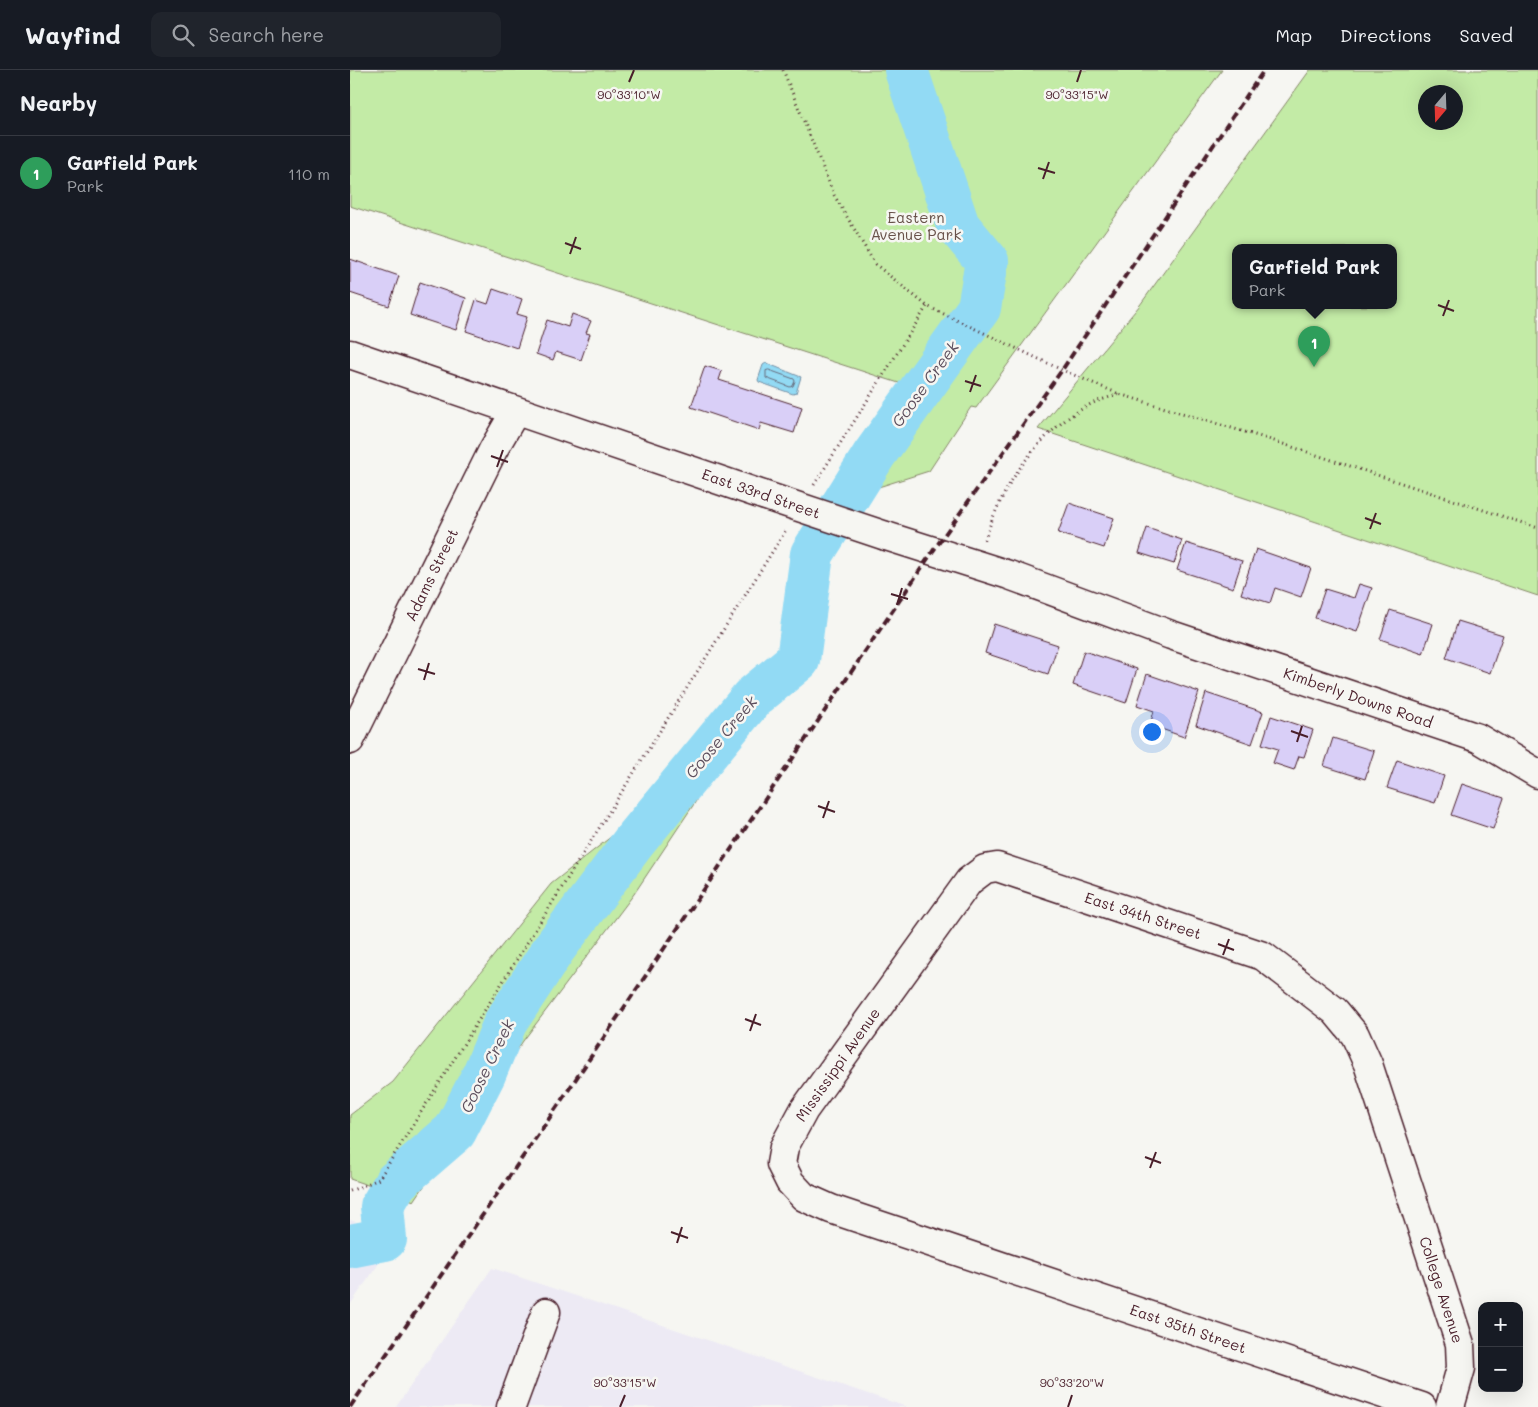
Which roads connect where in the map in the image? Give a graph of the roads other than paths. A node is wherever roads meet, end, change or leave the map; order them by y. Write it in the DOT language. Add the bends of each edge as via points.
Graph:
graph roads {
  1 [pos="350,354"];
  2 [pos="515,412"];
  3 [pos="1171,635"];
  4 [pos="350,740"];
  5 [pos="1538,774"];
  6 [pos="934,930"];
  7 [pos="1404,1174"];
  8 [pos="954,1250"];
  9 [pos="546,1312"];
  10 [pos="511,1407"];
  11 [pos="1422,1407"];
  12 [pos="1450,1407"];
  1 -- 2 [label="street, East 33rd Street"];
  2 -- 3 [label="street, East 33rd Street, bridge" via="1009,575"];
  2 -- 4 [label="street, Adams Street"];
  3 -- 5 [label="street, Kimberly Downs Road" via="1478,738"];
  6 -- 7 [label="street, East 34th Street" via="968,881 985,869 996,867 1264,956 1335,1011 1355,1035 1368,1064"];
  6 -- 8 [label="street, Mississippi Avenue" via="804,1110 784,1147 781,1164 790,1182 804,1197"];
  7 -- 12 [label="street, College Avenue" via="1460,1344 1461,1368"];
  8 -- 11 [label="street, East 35th Street"];
  9 -- 10 [label="street"];
}
